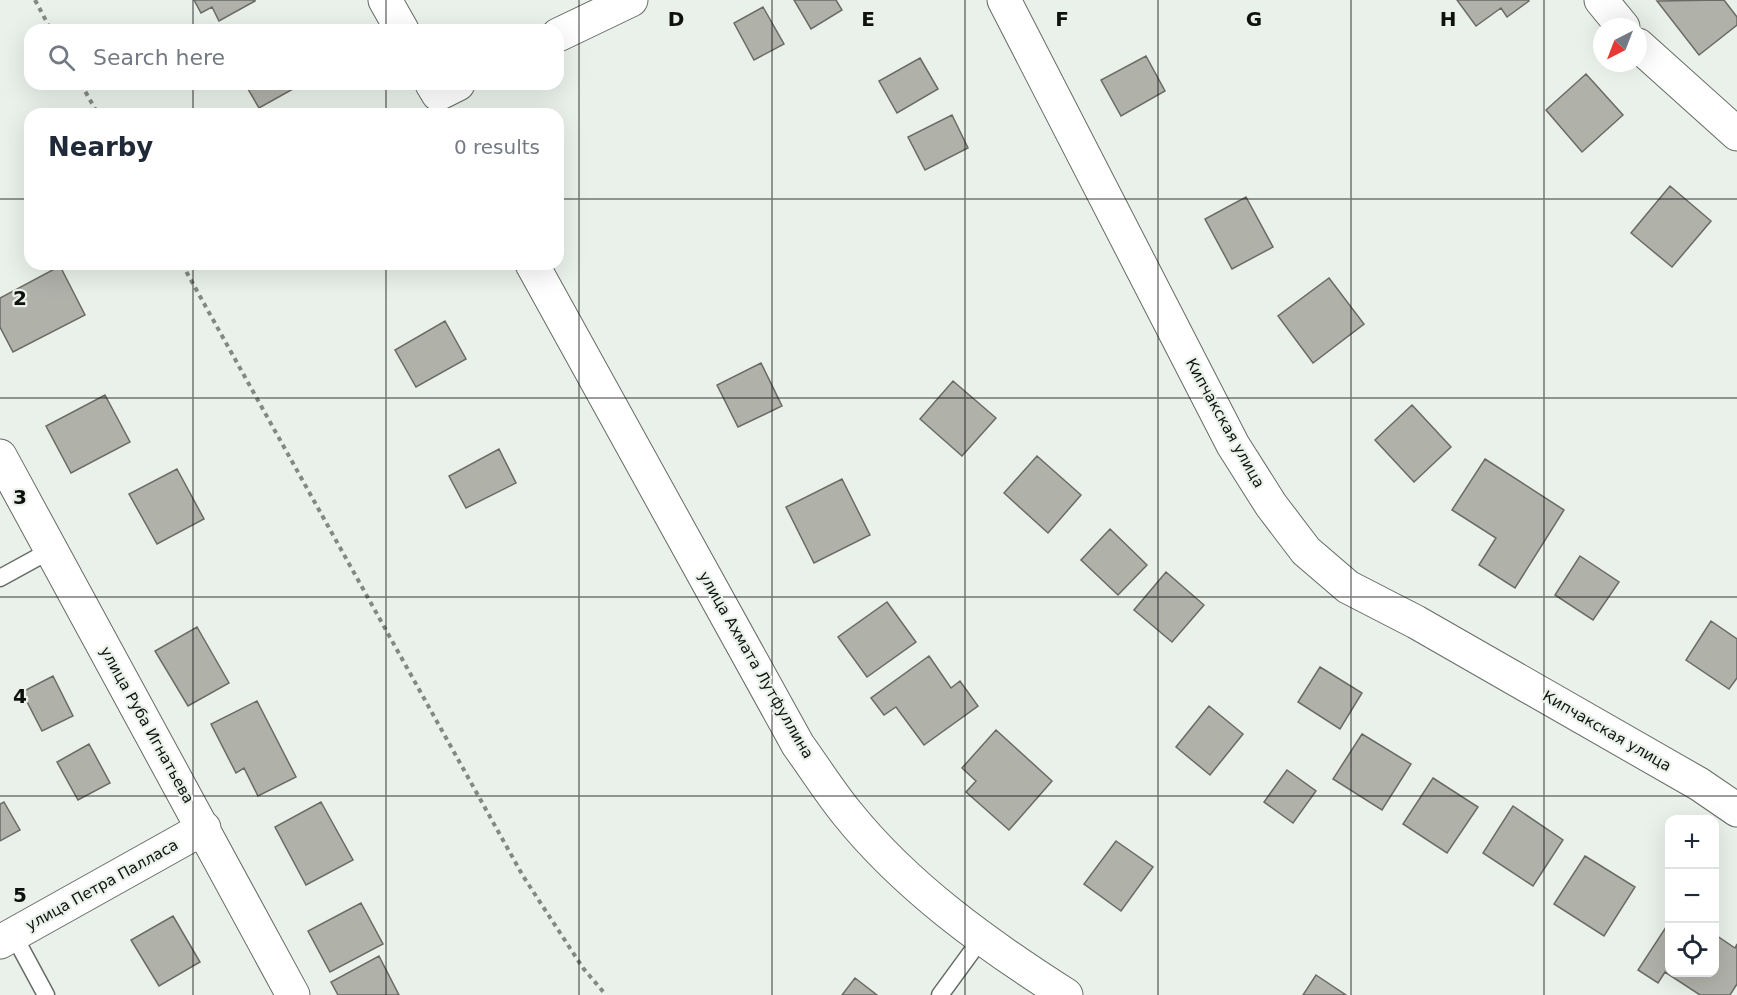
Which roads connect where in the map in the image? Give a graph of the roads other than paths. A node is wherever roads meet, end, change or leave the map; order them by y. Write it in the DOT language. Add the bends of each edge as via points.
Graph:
graph roads {
  1 [pos="385,0"];
  2 [pos="631,0"];
  3 [pos="1004,0"];
  4 [pos="1601,0"];
  5 [pos="1616,18"];
  6 [pos="399,24"];
  7 [pos="564,32"];
  8 [pos="1647,53"];
  9 [pos="1737,134"];
  10 [pos="535,270"];
  11 [pos="0,456"];
  12 [pos="51,550"];
  13 [pos="0,578"];
  14 [pos="1737,810"];
  15 [pos="204,828"];
  16 [pos="7,938"];
  17 [pos="981,939"];
  18 [pos="46,995"];
  19 [pos="292,995"];
  20 [pos="940,995"];
  21 [pos="1066,995"];
  1 -- 6 [label="street"];
  2 -- 7 [label="street"];
  3 -- 14 [label="street, Кипчакская улица" via="1233,445 1306,551 1348,587 1699,783"];
  4 -- 5 [label="street"];
  8 -- 9 [label="street"];
  10 -- 17 [label="street, улица Ахмата Лутфуллина" via="798,745 846,812 906,877"];
  11 -- 12 [label="street, улица Руба Игнатьева"];
  12 -- 13 [label="lane"];
  12 -- 15 [label="street, улица Руба Игнатьева"];
  15 -- 16 [label="street, улица Петра Палласа"];
  15 -- 19 [label="street, улица Руба Игнатьева"];
  16 -- 18 [label="lane"];
  17 -- 20 [label="lane"];
  17 -- 21 [label="street, улица Ахмата Лутфуллина"];
}
